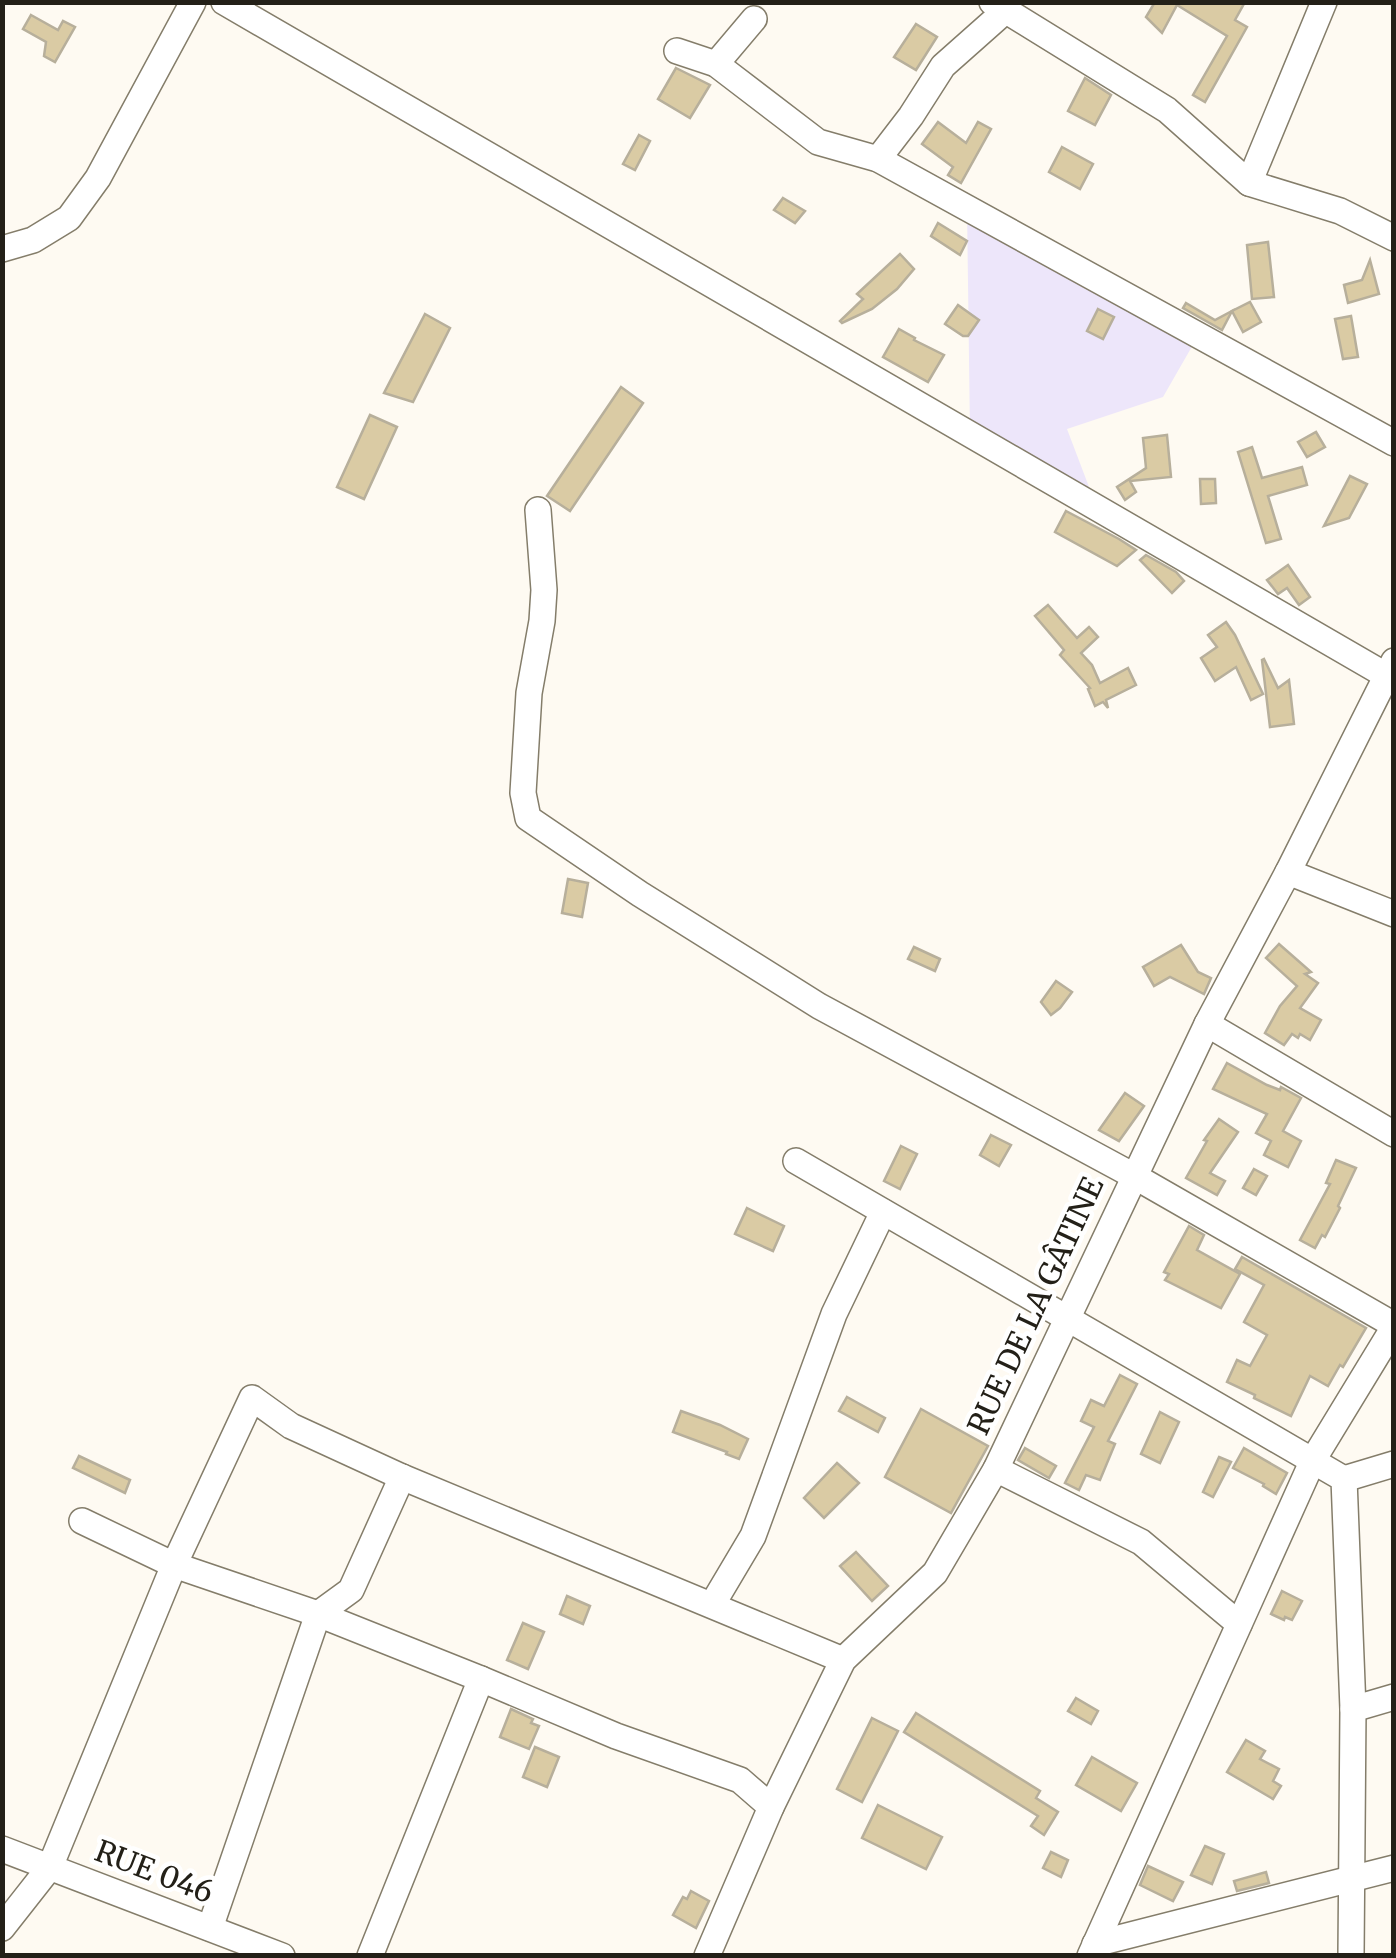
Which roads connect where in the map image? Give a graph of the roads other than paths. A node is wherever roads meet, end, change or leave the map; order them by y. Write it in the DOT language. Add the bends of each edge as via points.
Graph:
graph roads {
  1 [pos="193,2"];
  2 [pos="224,2"];
  3 [pos="1324,2"];
  4 [pos="998,7"];
  5 [pos="754,19"];
  6 [pos="677,51"];
  7 [pos="716,64"];
  8 [pos="878,159"];
  9 [pos="1249,183"];
  10 [pos="1394,238"];
  11 [pos="2,249"];
  12 [pos="1394,443"];
  13 [pos="538,510"];
  14 [pos="1391,672"];
  15 [pos="1288,872"];
  16 [pos="1394,914"];
  17 [pos="1207,1024"];
  18 [pos="1394,1134"];
  19 [pos="796,1161"];
  20 [pos="1134,1176"];
  21 [pos="883,1212"];
  22 [pos="1066,1318"];
  23 [pos="1394,1326"];
  24 [pos="1313,1460"];
  25 [pos="1394,1464"];
  26 [pos="996,1469"];
  27 [pos="402,1476"];
  28 [pos="1344,1479"];
  29 [pos="82,1520"];
  30 [pos="174,1565"];
  31 [pos="712,1606"];
  32 [pos="318,1614"];
  33 [pos="1239,1624"];
  34 [pos="844,1660"];
  35 [pos="482,1679"];
  36 [pos="1394,1697"];
  37 [pos="1353,1709"];
  38 [pos="771,1807"];
  39 [pos="2,1848"];
  40 [pos="50,1867"];
  41 [pos="1394,1868"];
  42 [pos="1350,1881"];
  43 [pos="2,1928"];
  44 [pos="210,1928"];
  45 [pos="1093,1950"];
  46 [pos="282,1956"];
  47 [pos="370,1956"];
  48 [pos="707,1956"];
  49 [pos="1351,1956"];
  1 -- 11 [label="street" via="70,218"];
  2 -- 14 [label="street"];
  3 -- 9 [label="street"];
  4 -- 8 [label="street" via="943,66"];
  4 -- 9 [label="street" via="1167,110"];
  5 -- 7 [label="street"];
  6 -- 7 [label="street"];
  7 -- 8 [label="street" via="818,142"];
  8 -- 12 [label="street"];
  9 -- 10 [label="street" via="1340,212"];
  13 -- 20 [label="street" via="544,590 529,693 528,818 819,1006"];
  14 -- 15 [label="street, RUE DE LA GÂTINE"];
  15 -- 16 [label="street"];
  15 -- 17 [label="street, RUE DE LA GÂTINE"];
  17 -- 18 [label="street"];
  17 -- 20 [label="street, RUE DE LA GÂTINE"];
  19 -- 21 [label="street"];
  20 -- 22 [label="street, RUE DE LA GÂTINE"];
  20 -- 23 [label="street"];
  21 -- 22 [label="street"];
  21 -- 31 [label="street" via="834,1314 752,1536"];
  22 -- 24 [label="street"];
  22 -- 26 [label="street, RUE DE LA GÂTINE"];
  23 -- 24 [label="street"];
  24 -- 28 [label="street"];
  24 -- 33 [label="street"];
  25 -- 28 [label="street"];
  26 -- 33 [label="street" via="1141,1542"];
  26 -- 34 [label="street, RUE DE LA GÂTINE" via="935,1573"];
  27 -- 30 [label="street" via="291,1426 252,1398"];
  27 -- 31 [label="street"];
  27 -- 32 [label="street" via="351,1590"];
  28 -- 37 [label="street"];
  29 -- 30 [label="street"];
  30 -- 32 [label="street"];
  30 -- 40 [label="street"];
  31 -- 34 [label="street"];
  32 -- 35 [label="street"];
  32 -- 44 [label="street"];
  33 -- 45 [label="street"];
  34 -- 38 [label="street, RUE DE LA GÂTINE"];
  35 -- 38 [label="street" via="740,1780"];
  35 -- 47 [label="street"];
  36 -- 37 [label="street"];
  37 -- 42 [label="street"];
  38 -- 48 [label="street, RUE DE LA GÂTINE"];
  39 -- 40 [label="street, RUE 046"];
  40 -- 43 [label="street"];
  40 -- 44 [label="street, RUE 046"];
  41 -- 42 [label="street"];
  42 -- 45 [label="street"];
  42 -- 49 [label="street"];
  44 -- 46 [label="street, RUE 046"];
}
